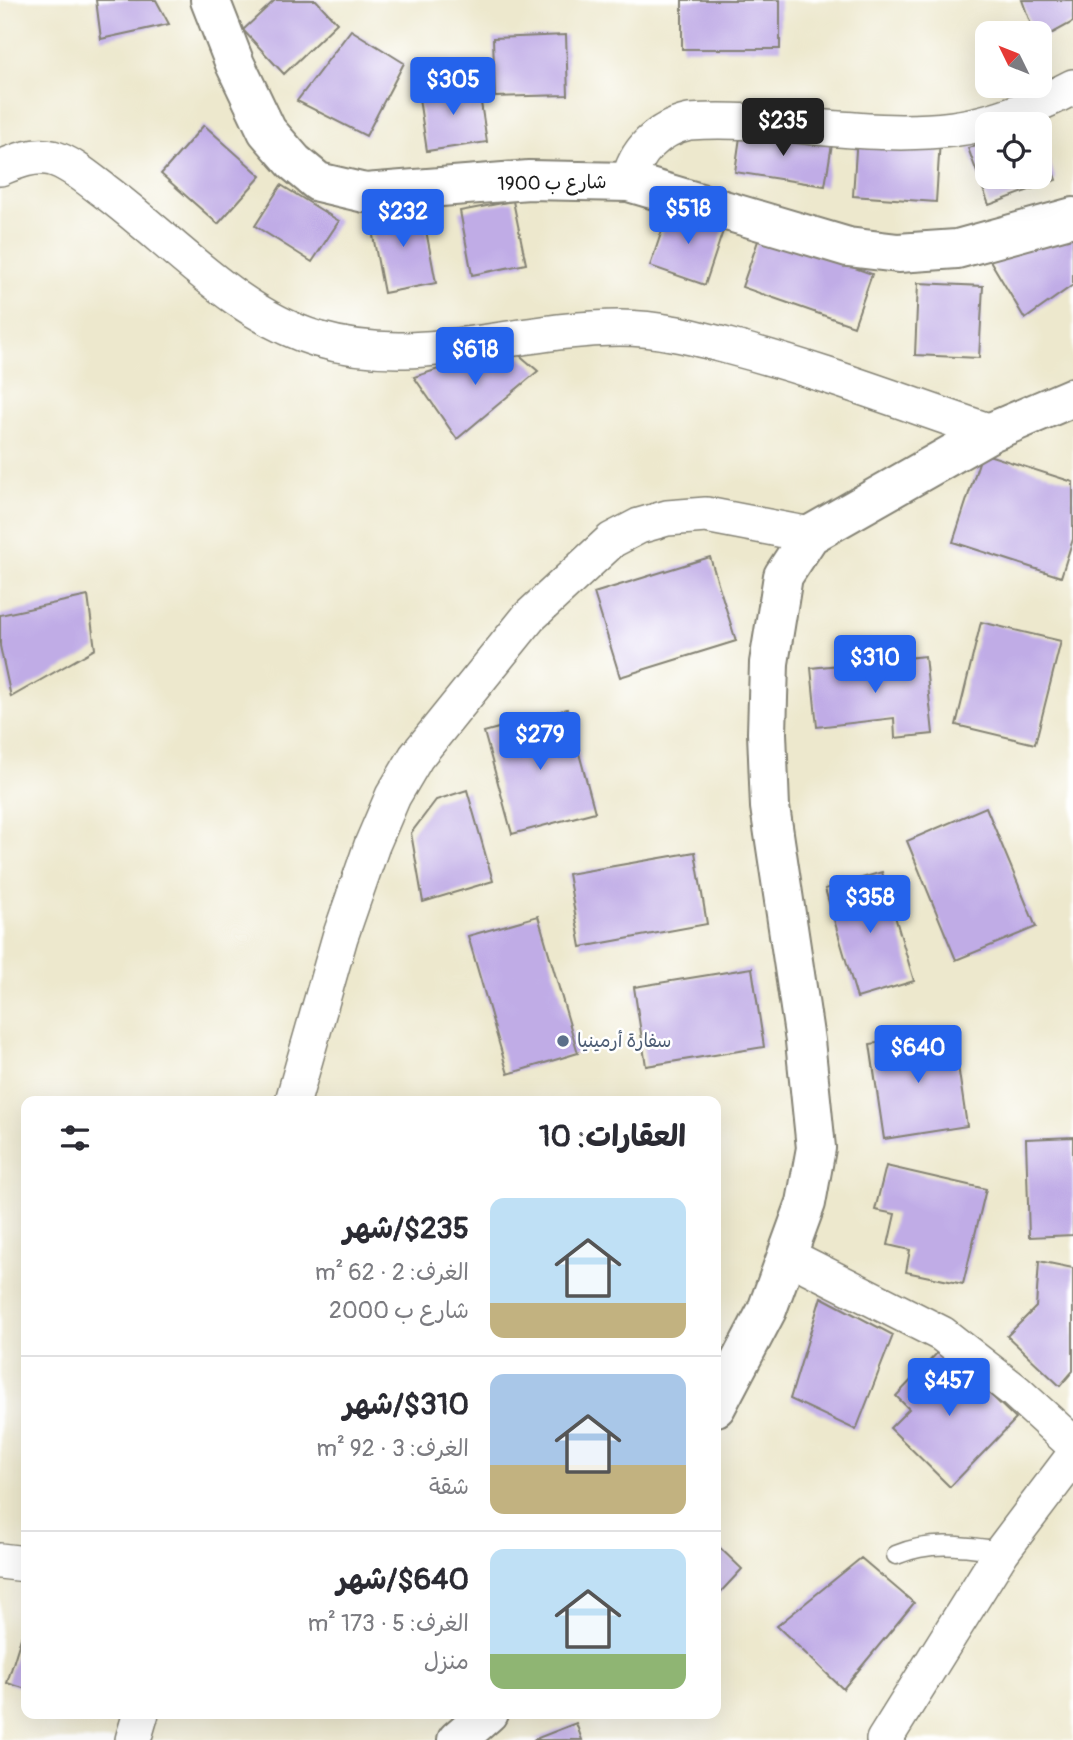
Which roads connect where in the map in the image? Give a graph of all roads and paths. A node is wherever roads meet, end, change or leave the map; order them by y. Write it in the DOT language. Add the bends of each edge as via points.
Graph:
graph roads {
  1 [pos="210,0"];
  2 [pos="1073,87"];
  3 [pos="0,168"];
  4 [pos="629,182"];
  5 [pos="1073,217"];
  6 [pos="1073,397"];
  7 [pos="991,432"];
  8 [pos="810,535"];
  9 [pos="294,1096"];
  10 [pos="786,1255"];
  11 [pos="721,1398"];
  12 [pos="1073,1444"];
  13 [pos="1073,1457"];
  14 [pos="1002,1551"];
  15 [pos="896,1555"];
  16 [pos="0,1561"];
  17 [pos="21,1563"];
  18 [pos="139,1719"];
  19 [pos="481,1719"];
  20 [pos="133,1740"];
  21 [pos="457,1740"];
  22 [pos="884,1740"];
  1 -- 4 [label="street, شارع ب 1900" via="267,131 318,182 365,193 529,180"];
  2 -- 4 [label="street" via="1008,114 951,129 689,122 666,129 650,143 637,157"];
  3 -- 7 [label="street" via="35,157 69,167 122,204 212,279 286,329 318,339 415,351 561,332 661,330 774,358"];
  4 -- 5 [label="street, شارع ب 1900" via="848,247 898,254 957,249"];
  6 -- 7 [label="street"];
  7 -- 8 [label="street"];
  8 -- 9 [label="street" via="706,515 639,526 612,540 529,617 416,757 393,796 340,937"];
  8 -- 10 [label="street" via="783,576 769,663 770,807 816,1148 806,1203"];
  10 -- 11 [label="street" via="767,1310"];
  10 -- 12 [label="street" via="942,1334"];
  13 -- 14 [label="street"];
  14 -- 15 [label="lane" via="946,1544 918,1546"];
  14 -- 22 [label="street"];
  16 -- 17 [label="street"];
  18 -- 20 [label="street"];
  19 -- 21 [label="street"];
}
